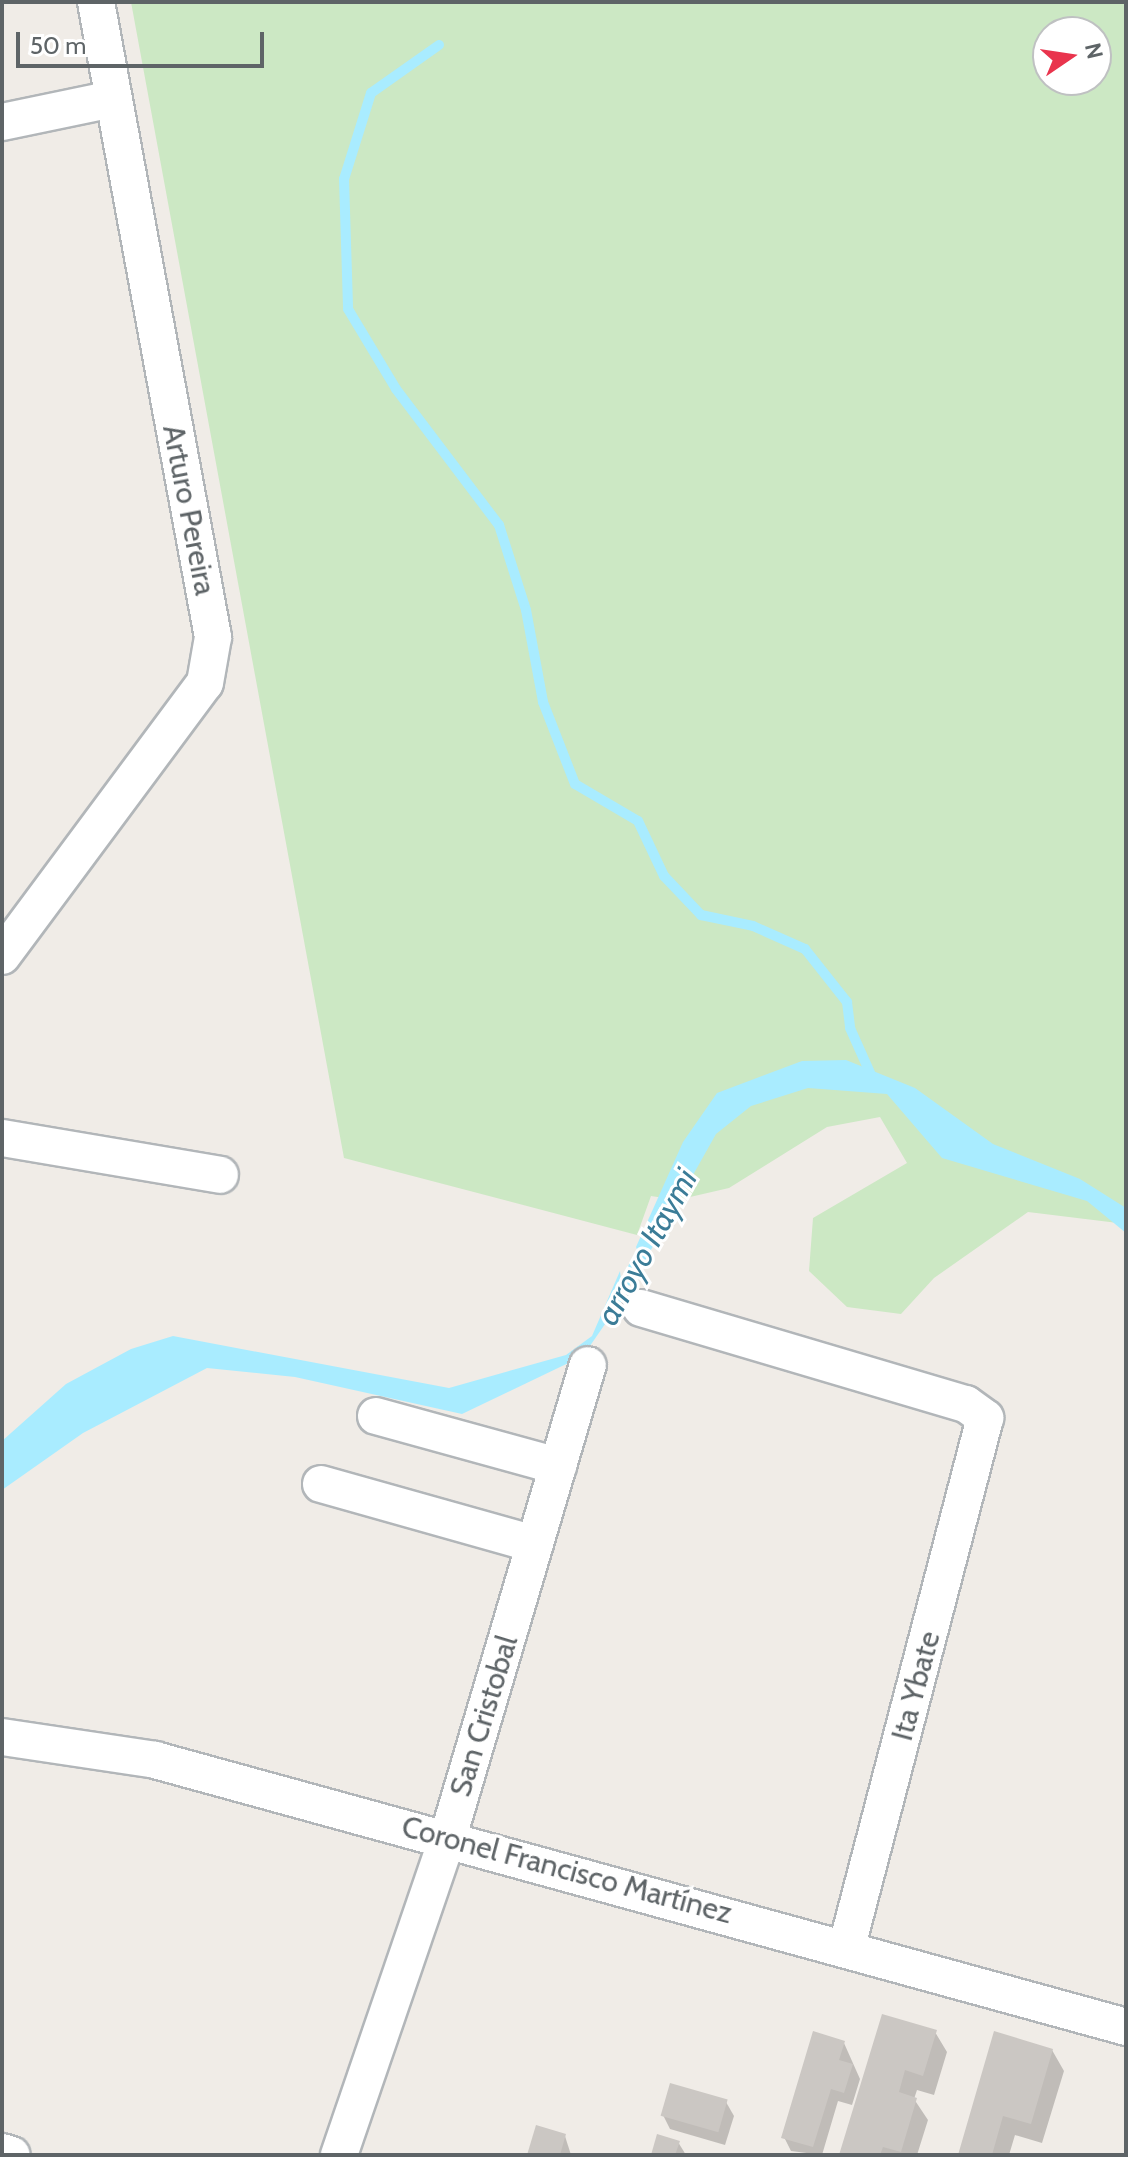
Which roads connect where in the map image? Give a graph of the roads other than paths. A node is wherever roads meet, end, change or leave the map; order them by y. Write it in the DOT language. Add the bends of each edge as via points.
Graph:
graph roads {
  1 [pos="96,2"];
  2 [pos="113,99"];
  3 [pos="2,122"];
  4 [pos="2,956"];
  5 [pos="2,1138"];
  6 [pos="220,1175"];
  7 [pos="641,1308"];
  8 [pos="588,1365"];
  9 [pos="376,1416"];
  10 [pos="558,1466"];
  11 [pos="321,1484"];
  12 [pos="535,1544"];
  13 [pos="2,1737"];
  14 [pos="448,1837"];
  15 [pos="847,1946"];
  16 [pos="1126,2027"];
  17 [pos="2,2152"];
  18 [pos="12,2155"];
  19 [pos="339,2155"];
  1 -- 2 [label="street, Arturo Pereira"];
  2 -- 3 [label="street"];
  2 -- 4 [label="street, Arturo Pereira" via="213,637 205,683"];
  5 -- 6 [label="street"];
  7 -- 15 [label="street, Ita Ybate" via="966,1404 979,1410 985,1425"];
  8 -- 10 [label="street, San Cristobal"];
  9 -- 10 [label="street"];
  10 -- 12 [label="street, San Cristobal"];
  11 -- 12 [label="street"];
  12 -- 14 [label="street, San Cristobal"];
  13 -- 14 [label="street, Coronel Francisco Martínez" via="155,1760"];
  14 -- 15 [label="street, Coronel Francisco Martínez"];
  14 -- 19 [label="street, San Cristobal"];
  15 -- 16 [label="street, Coronel Francisco Martínez"];
  17 -- 18 [label="street"];
}
